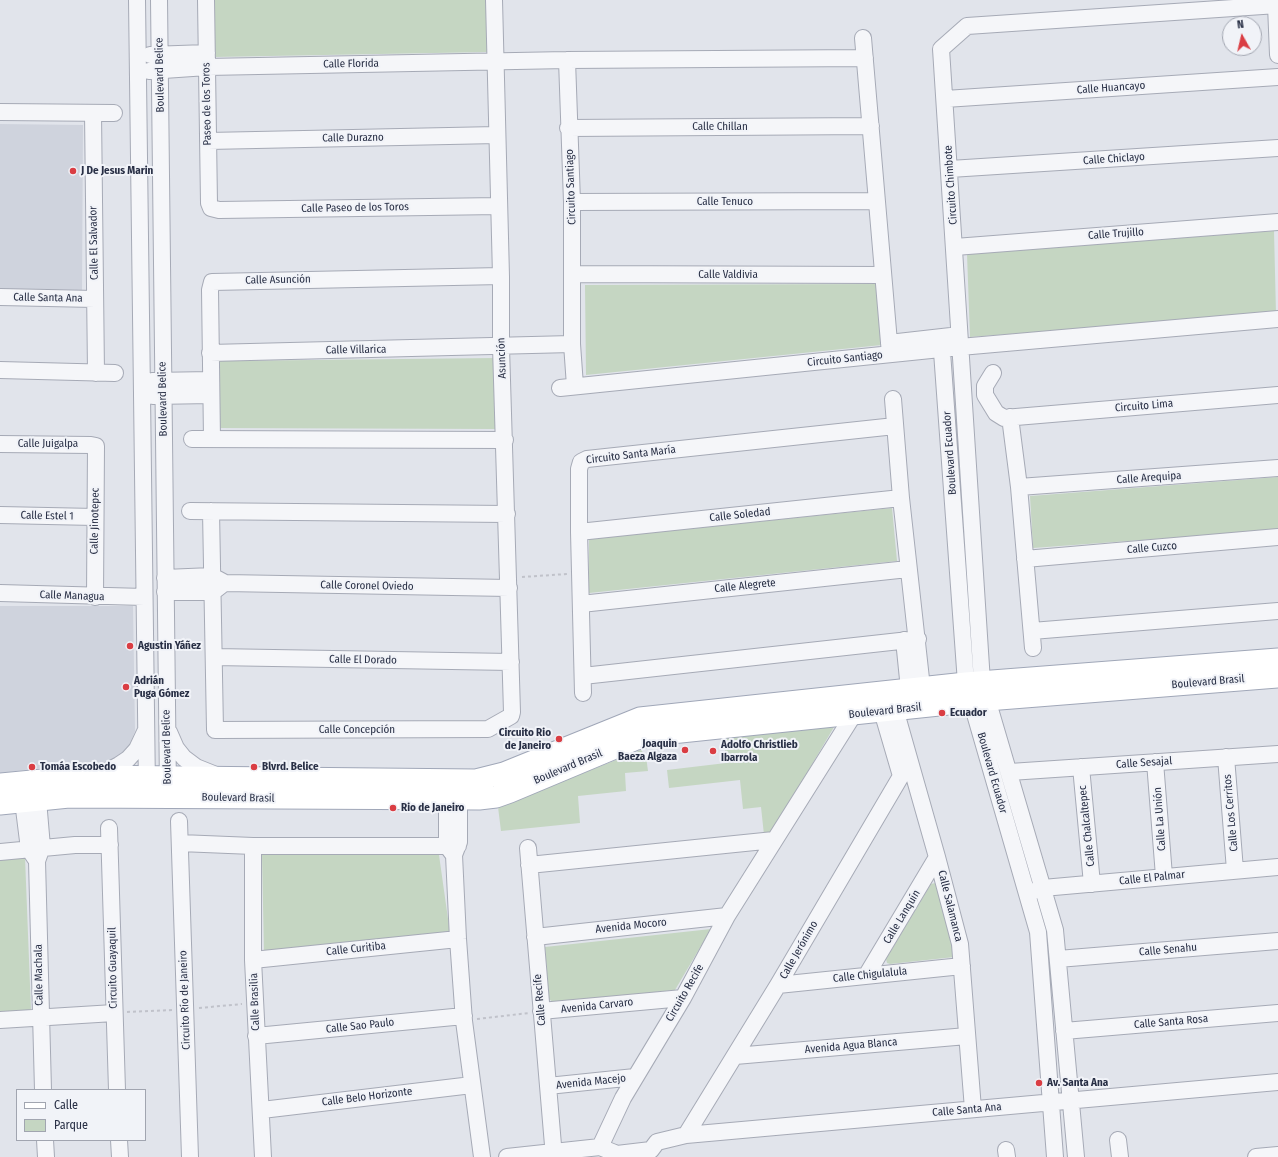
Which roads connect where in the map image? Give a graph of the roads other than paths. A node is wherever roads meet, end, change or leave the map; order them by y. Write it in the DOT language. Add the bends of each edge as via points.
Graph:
graph roads {
  1 [pos="137,0"];
  2 [pos="159,0"];
  3 [pos="206,0"];
  4 [pos="494,0"];
  5 [pos="1277,5"];
  6 [pos="863,38"];
  7 [pos="1278,55"];
  8 [pos="138,56"];
  9 [pos="865,58"];
  10 [pos="207,60"];
  11 [pos="567,60"];
  12 [pos="495,62"];
  13 [pos="160,63"];
  14 [pos="139,72"];
  15 [pos="1278,77"];
  16 [pos="945,98"];
  17 [pos="0,112"];
  18 [pos="93,113"];
  19 [pos="114,113"];
  20 [pos="871,126"];
  21 [pos="568,128"];
  22 [pos="497,135"];
  23 [pos="208,141"];
  24 [pos="1278,148"];
  25 [pos="950,169"];
  26 [pos="878,201"];
  27 [pos="572,202"];
  28 [pos="499,206"];
  29 [pos="211,208"];
  30 [pos="1278,222"];
  31 [pos="955,247"];
  32 [pos="573,274"];
  33 [pos="883,275"];
  34 [pos="501,276"];
  35 [pos="0,297"];
  36 [pos="95,299"];
  37 [pos="1278,319"];
  38 [pos="960,341"];
  39 [pos="942,343"];
  40 [pos="572,344"];
  41 [pos="501,347"];
  42 [pos="890,349"];
  43 [pos="210,353"];
  44 [pos="0,370"];
  45 [pos="96,373"];
  46 [pos="115,373"];
  47 [pos="993,373"];
  48 [pos="142,381"];
  49 [pos="211,387"];
  50 [pos="163,388"];
  51 [pos="1278,395"];
  52 [pos="142,397"];
  53 [pos="893,399"];
  54 [pos="1010,417"];
  55 [pos="895,426"];
  56 [pos="192,439"];
  57 [pos="212,439"];
  58 [pos="505,440"];
  59 [pos="0,444"];
  60 [pos="96,446"];
  61 [pos="1278,468"];
  62 [pos="1019,487"];
  63 [pos="901,498"];
  64 [pos="190,511"];
  65 [pos="211,511"];
  66 [pos="507,514"];
  67 [pos="0,515"];
  68 [pos="95,517"];
  69 [pos="579,532"];
  70 [pos="1278,537"];
  71 [pos="1026,560"];
  72 [pos="908,569"];
  73 [pos="217,583"];
  74 [pos="509,583"];
  75 [pos="165,585"];
  76 [pos="0,593"];
  77 [pos="95,597"];
  78 [pos="144,597"];
  79 [pos="581,604"];
  80 [pos="1278,611"];
  81 [pos="1032,631"];
  82 [pos="911,639"];
  83 [pos="1033,648"];
  84 [pos="214,658"];
  85 [pos="1278,659"];
  86 [pos="511,662"];
  87 [pos="582,676"];
  88 [pos="1278,677"];
  89 [pos="916,688"];
  90 [pos="977,691"];
  91 [pos="583,693"];
  92 [pos="889,710"];
  93 [pos="854,714"];
  94 [pos="167,722"];
  95 [pos="147,725"];
  96 [pos="1278,754"];
  97 [pos="1226,757"];
  98 [pos="1156,762"];
  99 [pos="1081,767"];
  100 [pos="906,770"];
  101 [pos="1010,772"];
  102 [pos="96,776"];
  103 [pos="227,778"];
  104 [pos="0,784"];
  105 [pos="157,787"];
  106 [pos="453,800"];
  107 [pos="31,801"];
  108 [pos="0,804"];
  109 [pos="179,821"];
  110 [pos="109,828"];
  111 [pos="774,840"];
  112 [pos="180,843"];
  113 [pos="110,845"];
  114 [pos="253,846"];
  115 [pos="528,848"];
  116 [pos="453,849"];
  117 [pos="0,852"];
  118 [pos="36,852"];
  119 [pos="937,857"];
  120 [pos="529,865"];
  121 [pos="1278,867"];
  122 [pos="1235,870"];
  123 [pos="1164,876"];
  124 [pos="1092,884"];
  125 [pos="1043,888"];
  126 [pos="1026,894"];
  127 [pos="727,916"];
  128 [pos="535,937"];
  129 [pos="458,938"];
  130 [pos="1278,941"];
  131 [pos="1058,959"];
  132 [pos="253,960"];
  133 [pos="962,966"];
  134 [pos="866,976"];
  135 [pos="778,985"];
  136 [pos="683,998"];
  137 [pos="541,1011"];
  138 [pos="114,1013"];
  139 [pos="1278,1013"];
  140 [pos="40,1018"];
  141 [pos="464,1018"];
  142 [pos="0,1020"];
  143 [pos="1064,1031"];
  144 [pos="256,1036"];
  145 [pos="967,1036"];
  146 [pos="735,1056"];
  147 [pos="635,1078"];
  148 [pos="1278,1082"];
  149 [pos="472,1085"];
  150 [pos="548,1086"];
  151 [pos="43,1089"];
  152 [pos="117,1089"];
  153 [pos="1071,1101"];
  154 [pos="1050,1103"];
  155 [pos="973,1109"];
  156 [pos="262,1110"];
  157 [pos="686,1135"];
  158 [pos="1118,1140"];
  159 [pos="45,1141"];
  160 [pos="119,1141"];
  161 [pos="600,1147"];
  162 [pos="554,1154"];
  163 [pos="1278,1155"];
  164 [pos="46,1157"];
  165 [pos="120,1157"];
  166 [pos="190,1157"];
  167 [pos="263,1157"];
  168 [pos="482,1157"];
  169 [pos="507,1157"];
  170 [pos="1055,1157"];
  171 [pos="1076,1157"];
  172 [pos="1120,1157"];
  173 [pos="1256,1157"];
  1 -- 8 [label="street, Boulevard Belice"];
  2 -- 13 [label="street, Boulevard Belice"];
  3 -- 10 [label="street, Paseo de los Toros"];
  4 -- 12 [label="street"];
  5 -- 7 [label="street, Circuito Chimbote"];
  5 -- 16 [label="street, Circuito Chimbote" via="967,26 941,49"];
  6 -- 9 [label="street, Circuito Santiago"];
  8 -- 13 [label="street"];
  8 -- 14 [label="street, Boulevard Belice"];
  9 -- 11 [label="street"];
  9 -- 20 [label="street, Circuito Santiago"];
  10 -- 12 [label="street, Calle Florida"];
  10 -- 13 [label="street, Calle Florida"];
  10 -- 23 [label="street, Paseo de los Toros"];
  11 -- 12 [label="street"];
  11 -- 21 [label="street, Circuito Santiago"];
  12 -- 22 [label="street"];
  13 -- 14 [label="street"];
  13 -- 50 [label="street, Boulevard Belice"];
  14 -- 48 [label="street, Boulevard Belice"];
  15 -- 16 [label="street, Calle Huancayo"];
  16 -- 25 [label="street, Circuito Chimbote"];
  17 -- 18 [label="street"];
  18 -- 19 [label="street"];
  18 -- 36 [label="street, Calle El Salvador"];
  20 -- 21 [label="street, Calle Chillan"];
  20 -- 26 [label="street, Circuito Santiago"];
  21 -- 27 [label="street, Circuito Santiago"];
  22 -- 23 [label="street, Calle Durazno"];
  22 -- 28 [label="street"];
  23 -- 29 [label="street, Paseo de los Toros"];
  24 -- 25 [label="street, Calle Chiclayo"];
  25 -- 31 [label="street, Circuito Chimbote"];
  26 -- 27 [label="street, Calle Tenuco"];
  26 -- 33 [label="street, Circuito Santiago"];
  27 -- 32 [label="street, Circuito Santiago"];
  28 -- 29 [label="street, Calle Paseo de los Toros" via="226,210"];
  28 -- 34 [label="street"];
  30 -- 31 [label="street, Calle Trujillo"];
  31 -- 38 [label="street, Circuito Chimbote"];
  32 -- 33 [label="street, Calle Valdivia"];
  32 -- 40 [label="street, Circuito Santiago"];
  33 -- 42 [label="street, Circuito Santiago"];
  34 -- 41 [label="street, Asunción"];
  34 -- 43 [label="street, Calle Asunción" via="212,282"];
  35 -- 36 [label="street, Calle Santa Ana"];
  36 -- 45 [label="street, Calle El Salvador"];
  37 -- 38 [label="street"];
  38 -- 39 [label="street"];
  38 -- 90 [label="street, Boulevard Ecuador"];
  39 -- 42 [label="street"];
  39 -- 90 [label="street, Boulevard Ecuador"];
  40 -- 41 [label="street, Calle Villarica"];
  40 -- 42 [label="street, Circuito Santiago" via="568,387"];
  41 -- 43 [label="street, Calle Villarica"];
  41 -- 58 [label="street, Asunción"];
  43 -- 49 [label="street, Calle Asunción"];
  44 -- 45 [label="street"];
  45 -- 46 [label="street"];
  47 -- 54 [label="street" via="985,386 985,395 996,413 1004,418"];
  48 -- 50 [label="street"];
  48 -- 52 [label="street, Boulevard Belice"];
  49 -- 50 [label="street"];
  49 -- 57 [label="street, Calle Asunción"];
  50 -- 52 [label="street"];
  50 -- 75 [label="street, Boulevard Belice"];
  51 -- 54 [label="street, Circuito Lima"];
  52 -- 78 [label="street, Boulevard Belice"];
  53 -- 55 [label="street"];
  54 -- 62 [label="street"];
  55 -- 63 [label="street"];
  55 -- 69 [label="street, Circuito Santa María" via="587,459 581,462 579,469"];
  56 -- 57 [label="street"];
  57 -- 58 [label="street"];
  58 -- 66 [label="street, Calle Concepción"];
  59 -- 60 [label="street, Calle Juigalpa"];
  60 -- 68 [label="street, Calle Jinotepec"];
  61 -- 62 [label="street, Calle Arequipa"];
  62 -- 71 [label="street"];
  63 -- 69 [label="street, Calle Soledad"];
  63 -- 72 [label="street"];
  64 -- 65 [label="street"];
  65 -- 66 [label="street"];
  65 -- 73 [label="street, Calle Concepción"];
  66 -- 74 [label="street, Calle Concepción"];
  67 -- 68 [label="street, Calle Estel 1"];
  68 -- 77 [label="street, Calle Jinotepec"];
  69 -- 79 [label="street, Circuito Santa María"];
  70 -- 71 [label="street, Calle Cuzco"];
  71 -- 81 [label="street"];
  72 -- 79 [label="street, Calle Alegrete"];
  72 -- 82 [label="street"];
  73 -- 74 [label="street, Calle Coronel Oviedo"];
  73 -- 75 [label="street, Calle Coronel Oviedo"];
  73 -- 84 [label="street, Calle Concepción"];
  74 -- 86 [label="street, Calle Concepción"];
  75 -- 94 [label="street, Boulevard Belice"];
  76 -- 77 [label="street, Calle Managua"];
  77 -- 78 [label="street, Calle Managua"];
  78 -- 95 [label="street, Boulevard Belice"];
  79 -- 87 [label="street, Circuito Santa María"];
  80 -- 81 [label="street"];
  81 -- 83 [label="street"];
  82 -- 87 [label="street"];
  82 -- 89 [label="street"];
  84 -- 86 [label="street, Calle El Dorado"];
  84 -- 86 [label="street, Calle Concepción" via="215,730 488,729 511,716"];
  85 -- 90 [label="main road, Boulevard Brasil"];
  87 -- 91 [label="street, Circuito Santa María"];
  88 -- 90 [label="main road, Boulevard Brasil"];
  89 -- 90 [label="main road, Boulevard Brasil"];
  89 -- 103 [label="main road, Boulevard Brasil" via="640,718 504,773 476,780"];
  90 -- 92 [label="main road, Boulevard Brasil"];
  90 -- 101 [label="street, Boulevard Ecuador"];
  90 -- 126 [label="street, Boulevard Ecuador"];
  92 -- 93 [label="main road, Boulevard Brasil"];
  92 -- 100 [label="street, Calle Salamanca"];
  93 -- 106 [label="main road, Boulevard Brasil" via="642,737 496,797"];
  93 -- 111 [label="street, Circuito Recife"];
  94 -- 103 [label="street" via="176,748 184,758 203,770"];
  94 -- 105 [label="street, Boulevard Belice"];
  95 -- 102 [label="street" via="137,749 128,759"];
  95 -- 105 [label="street, Boulevard Belice"];
  96 -- 97 [label="street, Calle Sesajal"];
  97 -- 98 [label="street, Calle Sesajal"];
  97 -- 122 [label="street, Calle Los Cerritos"];
  98 -- 99 [label="street, Calle Sesajal"];
  98 -- 123 [label="street, Calle La Unión"];
  99 -- 101 [label="street, Calle Sesajal"];
  99 -- 124 [label="street, Calle Chalcaltepec"];
  100 -- 119 [label="street, Calle Salamanca"];
  100 -- 135 [label="street, Calle Jerónimo"];
  101 -- 125 [label="street, Boulevard Ecuador"];
  102 -- 104 [label="main road, Boulevard Brasil"];
  102 -- 105 [label="main road, Boulevard Brasil"];
  103 -- 105 [label="main road, Boulevard Brasil"];
  105 -- 106 [label="main road, Boulevard Brasil"];
  105 -- 107 [label="main road, Boulevard Brasil"];
  106 -- 116 [label="street"];
  107 -- 108 [label="main road, Boulevard Brasil"];
  107 -- 118 [label="street, Calle Machala"];
  109 -- 112 [label="street, Circuito Río de Janeiro"];
  110 -- 113 [label="street, Circuito Guayaquil"];
  111 -- 120 [label="street"];
  111 -- 127 [label="street, Circuito Recife"];
  112 -- 114 [label="street"];
  112 -- 166 [label="street, Circuito Río de Janeiro"];
  113 -- 118 [label="street"];
  113 -- 138 [label="street, Circuito Guayaquil"];
  114 -- 116 [label="street"];
  114 -- 132 [label="street, Calle Brasilia"];
  115 -- 120 [label="street, Calle Recife"];
  116 -- 129 [label="street"];
  117 -- 118 [label="street"];
  118 -- 140 [label="street, Calle Machala"];
  119 -- 133 [label="street, Calle Salamanca" via="960,944"];
  119 -- 134 [label="street, Calle Lanquín"];
  120 -- 128 [label="street, Calle Recife"];
  121 -- 122 [label="street, Calle El Palmar"];
  122 -- 123 [label="street, Calle El Palmar"];
  123 -- 124 [label="street, Calle El Palmar"];
  124 -- 125 [label="street, Calle El Palmar"];
  125 -- 126 [label="street, Calle El Palmar"];
  125 -- 131 [label="street, Boulevard Ecuador" via="1055,930"];
  126 -- 154 [label="street, Boulevard Ecuador" via="1038,932"];
  127 -- 128 [label="street, Avenida Mocoro"];
  127 -- 136 [label="street, Circuito Recife"];
  128 -- 137 [label="street, Calle Recife"];
  129 -- 132 [label="street, Calle Curitiba"];
  129 -- 141 [label="street"];
  130 -- 131 [label="street, Calle Senahu"];
  131 -- 143 [label="street, Boulevard Ecuador"];
  132 -- 144 [label="street, Calle Brasilia"];
  133 -- 134 [label="street, Calle Chigulalula"];
  133 -- 145 [label="street, Calle Salamanca"];
  134 -- 135 [label="street, Calle Chigulalula"];
  135 -- 146 [label="street, Calle Jerónimo"];
  136 -- 137 [label="street, Avenida Carvaro"];
  136 -- 147 [label="street, Circuito Recife"];
  137 -- 150 [label="street, Calle Recife"];
  138 -- 140 [label="street"];
  138 -- 152 [label="street, Circuito Guayaquil"];
  139 -- 143 [label="street, Calle Santa Rosa"];
  140 -- 142 [label="street"];
  140 -- 151 [label="street, Calle Machala"];
  141 -- 144 [label="street, Calle Sao Paulo"];
  141 -- 149 [label="street"];
  143 -- 153 [label="street, Boulevard Ecuador"];
  144 -- 156 [label="street, Calle Brasilia"];
  145 -- 146 [label="street, Avenida Agua Blanca"];
  145 -- 155 [label="street, Calle Salamanca"];
  146 -- 157 [label="street, Calle Jerónimo"];
  147 -- 150 [label="street, Avenida Macejo"];
  147 -- 161 [label="street, Circuito Recife"];
  148 -- 153 [label="street, Calle Santa Ana"];
  149 -- 156 [label="street, Calle Belo Horizonte"];
  149 -- 168 [label="street"];
  150 -- 162 [label="street, Calle Recife"];
  153 -- 154 [label="street, Calle Santa Ana"];
  153 -- 171 [label="street, Boulevard Ecuador"];
  154 -- 155 [label="street, Calle Santa Ana"];
  154 -- 170 [label="street, Boulevard Ecuador"];
  155 -- 157 [label="street, Calle Santa Ana"];
  156 -- 167 [label="street, Calle Brasilia"];
  157 -- 161 [label="street, Calle Santa Ana" via="657,1142 651,1150 617,1154"];
  158 -- 172 [label="street"];
  159 -- 164 [label="street"];
  160 -- 165 [label="street"];
  161 -- 162 [label="street"];
  162 -- 169 [label="street"];
  163 -- 173 [label="street"];
}
